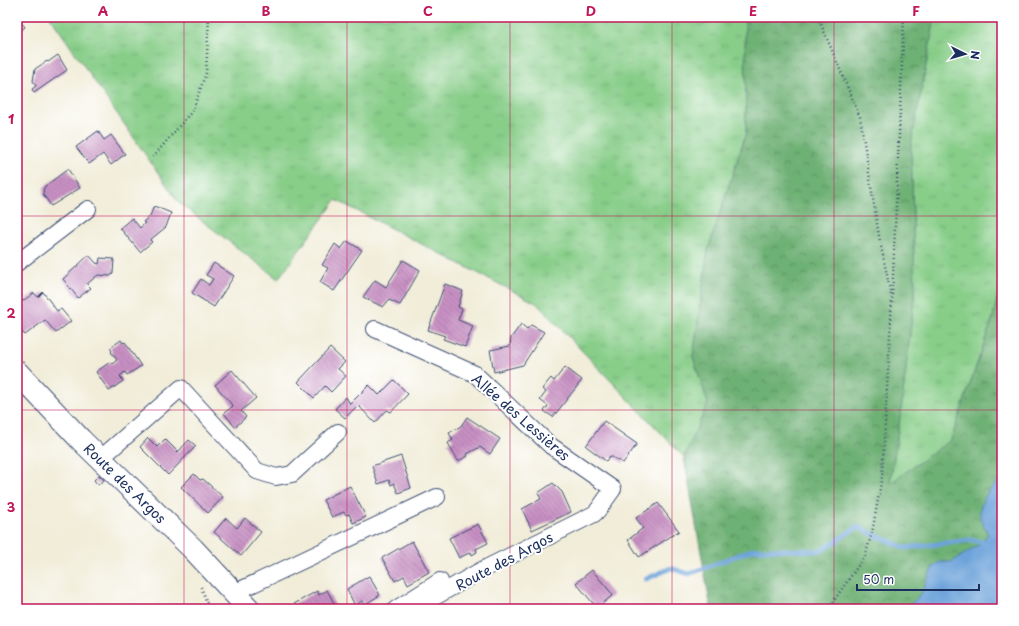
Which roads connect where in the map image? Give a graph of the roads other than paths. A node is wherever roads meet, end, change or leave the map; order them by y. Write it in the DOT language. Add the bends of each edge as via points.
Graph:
graph roads {
  1 [pos="88,209"];
  2 [pos="17,263"];
  3 [pos="375,329"];
  4 [pos="17,372"];
  5 [pos="338,432"];
  6 [pos="100,458"];
  7 [pos="437,497"];
  8 [pos="594,514"];
  9 [pos="440,581"];
  10 [pos="234,593"];
  11 [pos="249,609"];
  12 [pos="396,609"];
  13 [pos="414,609"];
  1 -- 2 [label="street"];
  3 -- 8 [label="street, Allée des Lessières" via="475,374 551,446 613,490"];
  4 -- 6 [label="street, Route des Argos"];
  5 -- 6 [label="street" via="292,474 276,477 256,471 181,388"];
  6 -- 10 [label="street, Route des Argos"];
  7 -- 10 [label="street"];
  8 -- 13 [label="street, Route des Argos" via="480,571"];
  9 -- 12 [label="street"];
  10 -- 11 [label="street, Route des Argos"];
}
